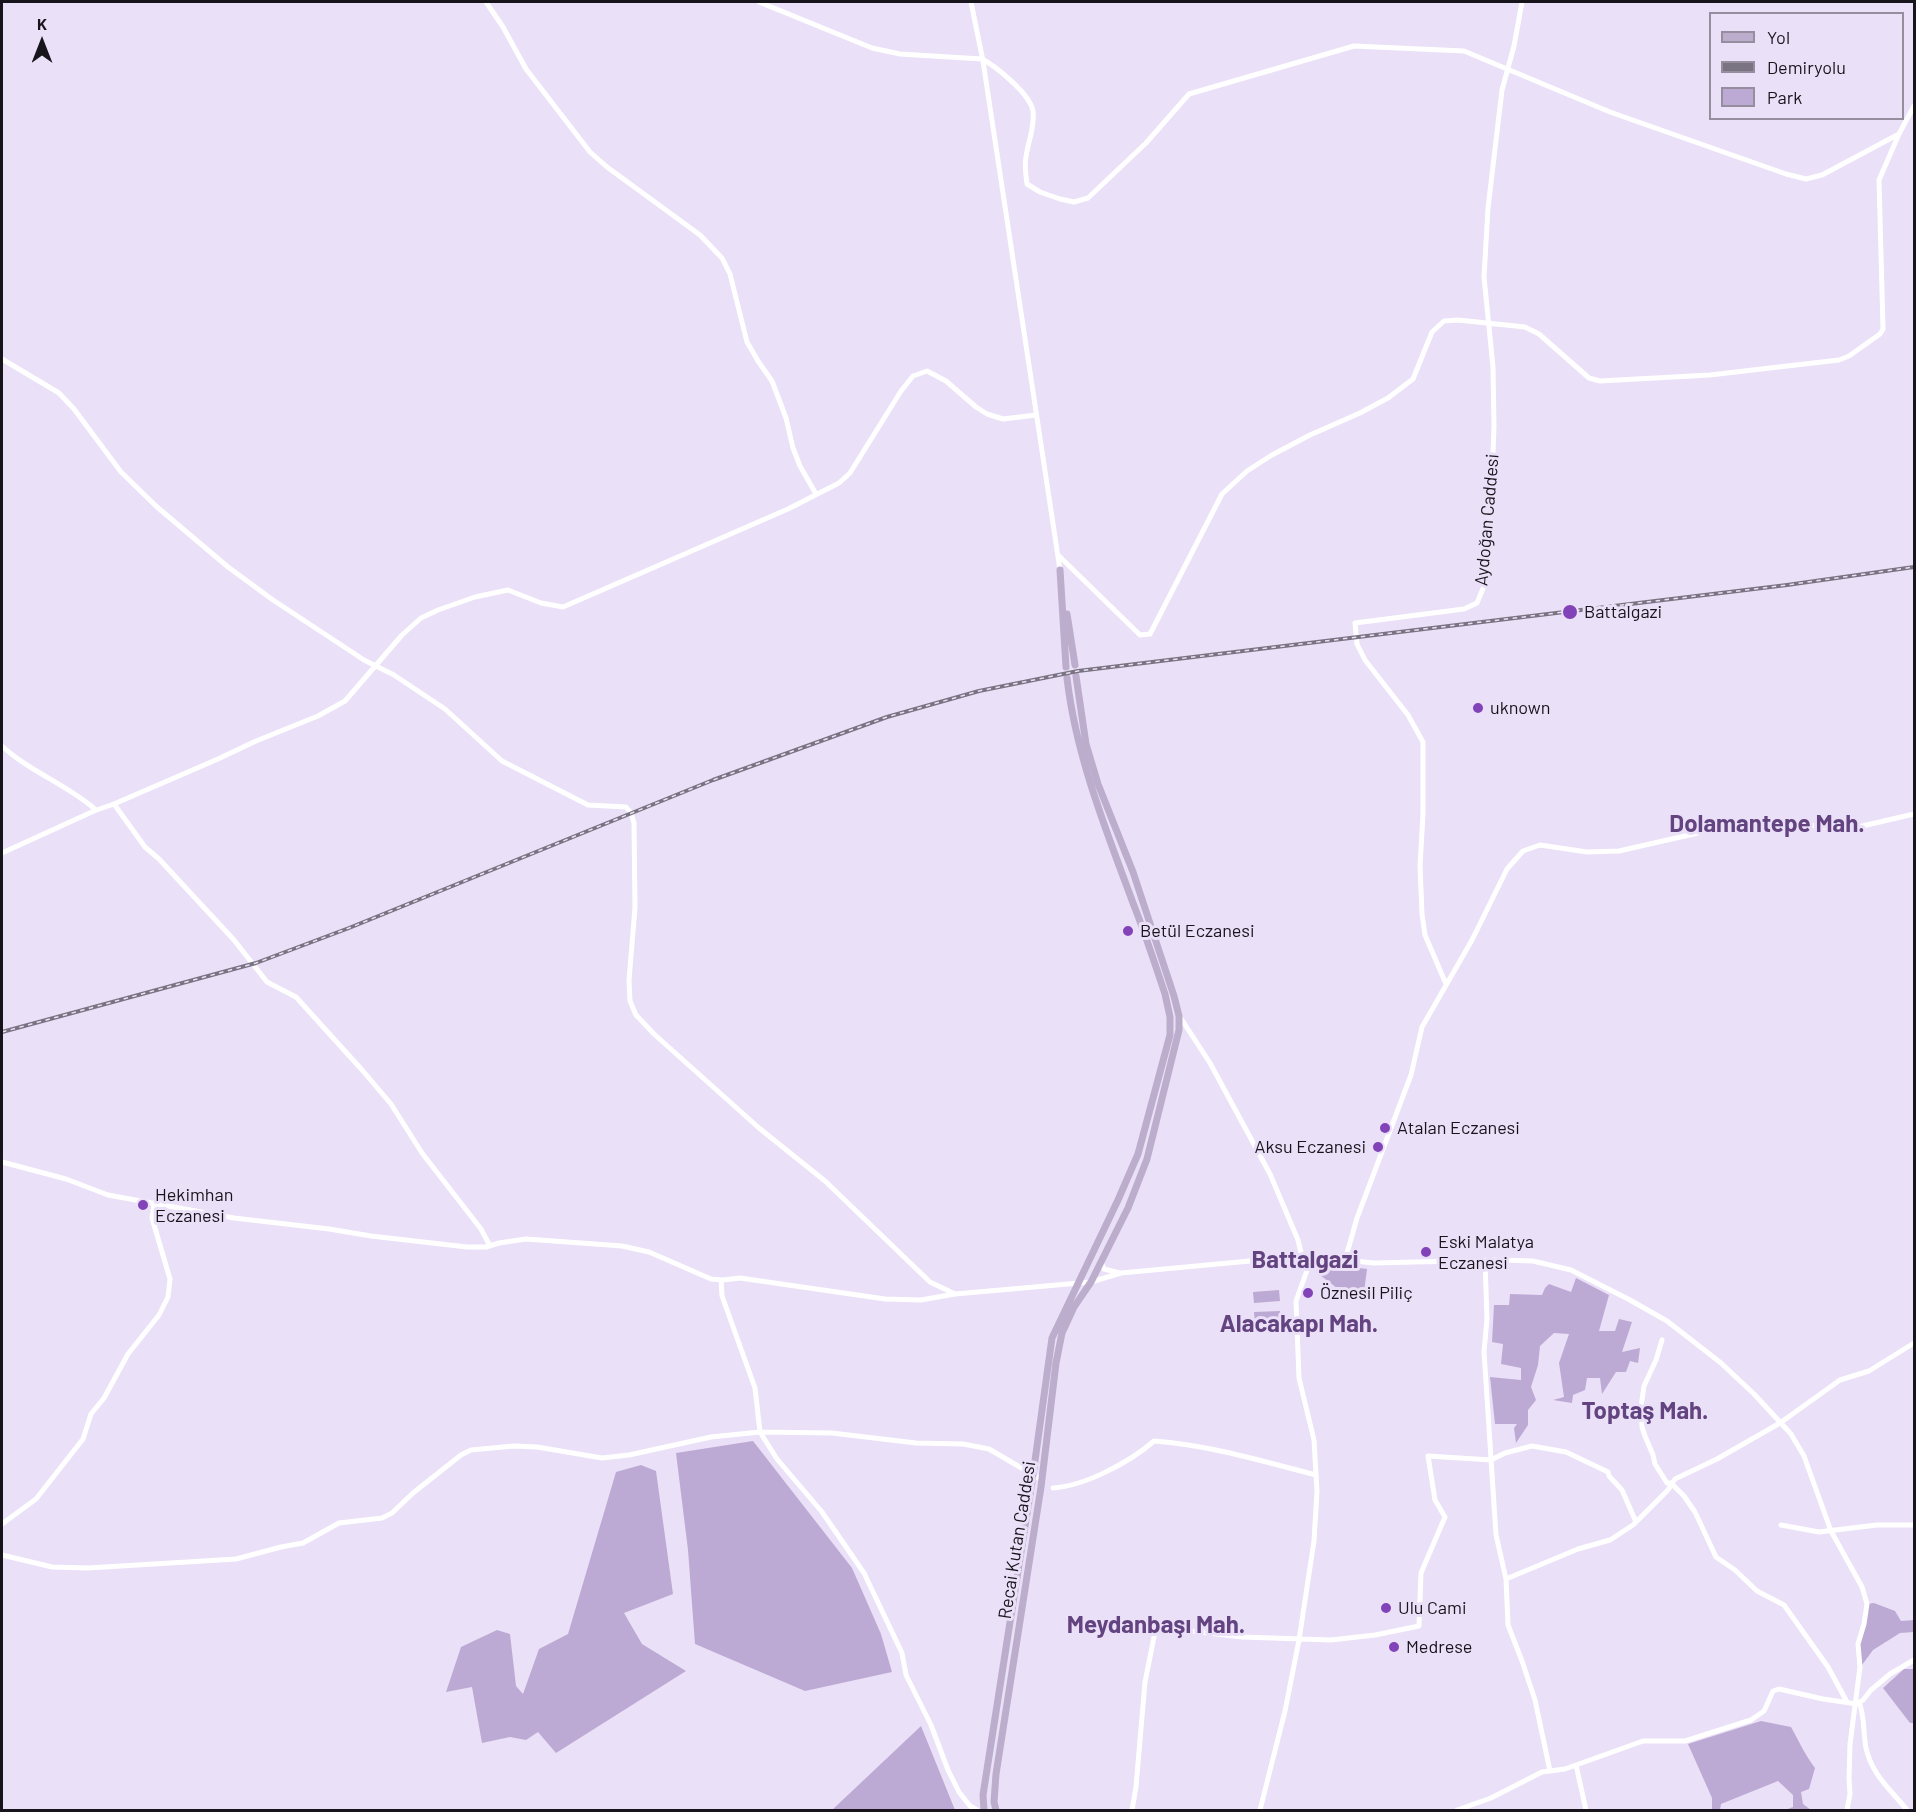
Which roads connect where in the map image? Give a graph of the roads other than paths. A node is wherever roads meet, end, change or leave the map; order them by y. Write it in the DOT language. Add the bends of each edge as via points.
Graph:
graph roads {
  1 [pos="486,2"];
  2 [pos="759,2"];
  3 [pos="971,2"];
  4 [pos="1522,2"];
  5 [pos="982,59"];
  6 [pos="1508,67"];
  7 [pos="1914,106"];
  8 [pos="1899,134"];
  9 [pos="1488,324"];
  10 [pos="2,359"];
  11 [pos="1036,415"];
  12 [pos="816,494"];
  13 [pos="1058,555"];
  14 [pos="1060,570"];
  15 [pos="1075,665"];
  16 [pos="376,666"];
  17 [pos="1066,667"];
  18 [pos="1076,676"];
  19 [pos="1067,678"];
  20 [pos="2,746"];
  21 [pos="114,804"];
  22 [pos="96,810"];
  23 [pos="1914,814"];
  24 [pos="2,853"];
  25 [pos="1446,984"];
  26 [pos="1174,1016"];
  27 [pos="2,1161"];
  28 [pos="154,1205"];
  29 [pos="490,1246"];
  30 [pos="1345,1260"];
  31 [pos="1485,1261"];
  32 [pos="1101,1262"];
  33 [pos="1310,1262"];
  34 [pos="1121,1273"];
  35 [pos="721,1280"];
  36 [pos="1091,1282"];
  37 [pos="1078,1283"];
  38 [pos="955,1294"];
  39 [pos="1662,1340"];
  40 [pos="1914,1343"];
  41 [pos="1780,1423"];
  42 [pos="760,1432"];
  43 [pos="1491,1460"];
  44 [pos="1033,1475"];
  45 [pos="1316,1475"];
  46 [pos="1042,1483"];
  47 [pos="1671,1483"];
  48 [pos="1636,1522"];
  49 [pos="2,1524"];
  50 [pos="1781,1525"];
  51 [pos="1914,1525"];
  52 [pos="1831,1531"];
  53 [pos="2,1555"];
  54 [pos="1506,1578"];
  55 [pos="1299,1640"];
  56 [pos="1914,1660"];
  57 [pos="1848,1702"];
  58 [pos="1858,1703"];
  59 [pos="1576,1765"];
  60 [pos="1550,1771"];
  61 [pos="977,1810"];
  62 [pos="984,1810"];
  63 [pos="996,1810"];
  64 [pos="1132,1810"];
  65 [pos="1260,1810"];
  66 [pos="1457,1810"];
  67 [pos="1586,1810"];
  68 [pos="1847,1810"];
  69 [pos="1907,1810"];
  1 -- 12 [label="street" via="526,69 590,152 700,235 722,258 730,274 747,342 772,381 800,466"];
  2 -- 5 [label="street" via="872,48 900,54"];
  3 -- 5 [label="street"];
  4 -- 6 [label="street, Aydoğan Caddesi"];
  5 -- 6 [label="street" via="1016,84 1033,109 1024,167 1027,184 1074,202 1088,198 1115,174 1190,94 1354,46 1464,51"];
  5 -- 11 [label="street"];
  6 -- 8 [label="street" via="1610,112 1806,179 1822,176"];
  6 -- 9 [label="street, Aydoğan Caddesi" via="1488,208 1484,278"];
  7 -- 8 [label="street"];
  8 -- 9 [label="street" via="1879,180 1883,329 1849,356 1814,364 1710,375 1600,381 1590,378 1526,327"];
  9 -- 13 [label="street" via="1444,321 1432,332 1413,379 1388,398 1310,435 1247,471 1222,494 1150,634 1140,635"];
  9 -- 25 [label="street, Aydoğan Caddesi" via="1493,367 1492,482 1484,586 1477,603 1464,609 1355,623 1365,660 1408,714 1423,742 1422,914 1425,935"];
  10 -- 16 [label="street" via="59,393 121,472 182,530 273,600"];
  11 -- 12 [label="street" via="1003,419 987,414 927,371 913,376 850,473"];
  11 -- 13 [label="street"];
  12 -- 16 [label="street" via="562,607 508,590 438,610 421,618 402,635"];
  13 -- 14 [label="street"];
  14 -- 15 [label="main road"];
  14 -- 17 [label="main road"];
  16 -- 21 [label="street" via="345,702"];
  16 -- 38 [label="street" via="445,709 502,761 588,805 626,807 634,823 629,980 630,1001 636,1014 759,1128 825,1181 930,1282"];
  18 -- 26 [label="main road" via="1086,744 1174,996"];
  19 -- 26 [label="main road" via="1082,754"];
  20 -- 22 [label="street"];
  21 -- 22 [label="street"];
  21 -- 29 [label="street" via="145,847 234,940 267,982 296,997 363,1071 482,1228"];
  22 -- 24 [label="street"];
  23 -- 25 [label="street" via="1858,827 1742,823 1619,850 1587,852 1536,846 1523,851 1507,869"];
  25 -- 30 [label="street" via="1422,1027 1411,1075"];
  26 -- 32 [label="main road, Recai Kutan Caddesi" via="1179,1030 1147,1159"];
  26 -- 33 [label="street" via="1210,1063 1270,1174 1302,1257"];
  26 -- 37 [label="main road, Recai Kutan Caddesi" via="1138,1154"];
  27 -- 28 [label="street" via="108,1195"];
  28 -- 29 [label="street" via="370,1236"];
  28 -- 49 [label="street" via="152,1218 170,1279 168,1298 91,1414 83,1439 36,1499"];
  29 -- 35 [label="street" via="526,1239 622,1246 649,1252"];
  30 -- 31 [label="street"];
  30 -- 33 [label="street"];
  31 -- 41 [label="street" via="1533,1261 1571,1270 1630,1300 1666,1321 1721,1363"];
  31 -- 43 [label="street" via="1484,1352"];
  32 -- 34 [label="street" via="1104,1269"];
  32 -- 36 [label="main road, Recai Kutan Caddesi"];
  33 -- 34 [label="street" via="1250,1261"];
  33 -- 45 [label="street" via="1296,1301 1299,1378 1314,1440"];
  34 -- 36 [label="street"];
  35 -- 38 [label="street" via="740,1278 885,1299 921,1300"];
  35 -- 42 [label="street" via="722,1296 755,1388"];
  36 -- 37 [label="street"];
  36 -- 46 [label="main road, Recai Kutan Caddesi" via="1062,1333"];
  37 -- 38 [label="street"];
  37 -- 44 [label="main road, Recai Kutan Caddesi" via="1052,1338"];
  39 -- 47 [label="street" via="1641,1399 1642,1427 1658,1470"];
  40 -- 41 [label="street" via="1869,1371 1840,1380"];
  41 -- 47 [label="street"];
  41 -- 52 [label="street" via="1804,1456"];
  42 -- 44 [label="street" via="832,1433 963,1444 989,1449"];
  42 -- 53 [label="street" via="711,1437 602,1458 537,1447 471,1450 442,1468 392,1513 373,1520 339,1523 303,1543 236,1559 88,1568 52,1567"];
  42 -- 61 [label="street" via="864,1573 902,1653 906,1675 948,1770 959,1792"];
  43 -- 48 [label="street" via="1532,1446 1566,1452 1608,1472 1622,1490"];
  43 -- 54 [label="street" via="1496,1535"];
  43 -- 55 [label="street" via="1428,1456 1435,1500 1445,1517 1421,1573 1419,1626 1375,1635"];
  44 -- 46 [label="street"];
  44 -- 62 [label="main road, Recai Kutan Caddesi" via="983,1794"];
  45 -- 46 [label="street" via="1216,1449 1154,1441 1138,1455 1072,1485 1052,1487"];
  45 -- 55 [label="street" via="1314,1541"];
  46 -- 63 [label="main road, Recai Kutan Caddesi" via="996,1774"];
  47 -- 48 [label="street"];
  47 -- 57 [label="street" via="1695,1512 1716,1557 1757,1591 1784,1605"];
  48 -- 54 [label="street" via="1610,1540"];
  50 -- 52 [label="street"];
  51 -- 52 [label="street"];
  52 -- 58 [label="street" via="1862,1587 1867,1604 1858,1644"];
  54 -- 60 [label="street" via="1508,1625 1535,1700"];
  55 -- 64 [label="street" via="1156,1627 1145,1682"];
  55 -- 65 [label="street"];
  56 -- 58 [label="street" via="1890,1674"];
  57 -- 58 [label="street"];
  57 -- 59 [label="street" via="1779,1689 1773,1691 1764,1711 1750,1720 1685,1741 1642,1741"];
  58 -- 68 [label="street" via="1850,1744"];
  58 -- 69 [label="street" via="1870,1762"];
  59 -- 60 [label="street"];
  59 -- 67 [label="street"];
  60 -- 66 [label="street"];
}
